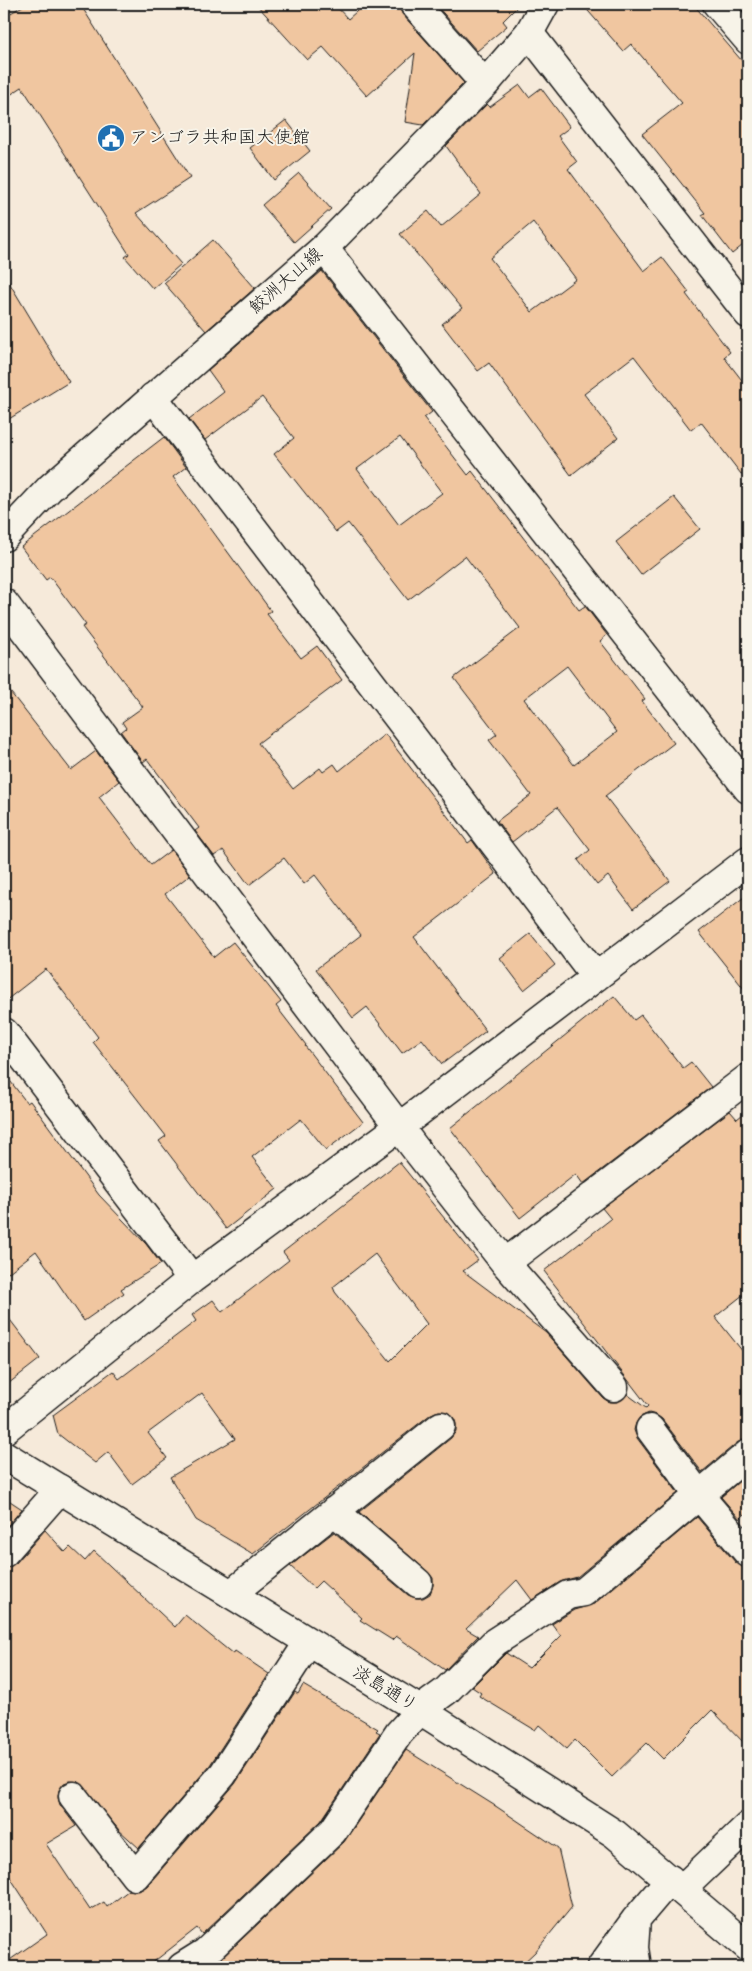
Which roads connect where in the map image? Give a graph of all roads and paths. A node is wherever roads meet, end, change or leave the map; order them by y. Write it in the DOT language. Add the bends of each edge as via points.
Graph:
graph roads {
  1 [pos="414,4"];
  2 [pos="545,4"];
  3 [pos="717,4"];
  4 [pos="530,33"];
  5 [pos="748,40"];
  6 [pos="485,84"];
  7 [pos="324,248"];
  8 [pos="748,314"];
  9 [pos="153,397"];
  10 [pos="4,537"];
  11 [pos="4,603"];
  12 [pos="748,789"];
  13 [pos="748,861"];
  14 [pos="596,977"];
  15 [pos="4,1032"];
  16 [pos="748,1078"];
  17 [pos="399,1127"];
  18 [pos="505,1263"];
  19 [pos="192,1279"];
  20 [pos="614,1387"];
  21 [pos="441,1426"];
  22 [pos="650,1429"];
  23 [pos="4,1430"];
  24 [pos="748,1454"];
  25 [pos="4,1455"];
  26 [pos="60,1489"];
  27 [pos="700,1495"];
  28 [pos="334,1511"];
  29 [pos="4,1553"];
  30 [pos="748,1553"];
  31 [pos="418,1583"];
  32 [pos="231,1594"];
  33 [pos="308,1643"];
  34 [pos="420,1710"];
  35 [pos="73,1796"];
  36 [pos="748,1826"];
  37 [pos="676,1884"];
  38 [pos="636,1918"];
  39 [pos="748,1946"];
  40 [pos="211,1960"];
  41 [pos="182,1967"];
  42 [pos="601,1967"];
  43 [pos="637,1967"];
  1 -- 6 [label="street"];
  2 -- 4 [label="street, 鮫洲大山線"];
  3 -- 5 [label="street"];
  4 -- 6 [label="street, 鮫洲大山線"];
  4 -- 8 [label="street"];
  6 -- 7 [label="street, 鮫洲大山線"];
  7 -- 9 [label="street, 鮫洲大山線"];
  7 -- 12 [label="street"];
  9 -- 10 [label="street, 鮫洲大山線" via="50,488"];
  9 -- 14 [label="street"];
  11 -- 17 [label="street"];
  13 -- 14 [label="street"];
  14 -- 17 [label="street"];
  15 -- 19 [label="street"];
  16 -- 18 [label="street"];
  17 -- 18 [label="street"];
  17 -- 19 [label="street"];
  18 -- 20 [label="street"];
  19 -- 23 [label="street"];
  21 -- 28 [label="street"];
  22 -- 27 [label="street"];
  24 -- 27 [label="street"];
  25 -- 26 [label="street, 淡島通り"];
  26 -- 29 [label="street"];
  26 -- 32 [label="street, 淡島通り"];
  27 -- 30 [label="street"];
  27 -- 34 [label="street" via="584,1592 568,1594 495,1642 446,1690"];
  28 -- 31 [label="street"];
  28 -- 32 [label="street"];
  32 -- 33 [label="street, 淡島通り"];
  33 -- 34 [label="street, 淡島通り"];
  33 -- 35 [label="street" via="223,1774 135,1876"];
  34 -- 37 [label="street, 淡島通り" via="615,1834"];
  34 -- 40 [label="street" via="399,1733 333,1831"];
  36 -- 37 [label="street"];
  37 -- 38 [label="street"];
  37 -- 39 [label="street, 淡島通り"];
  38 -- 42 [label="street"];
  38 -- 43 [label="street" via="634,1948"];
  40 -- 41 [label="street"];
}
